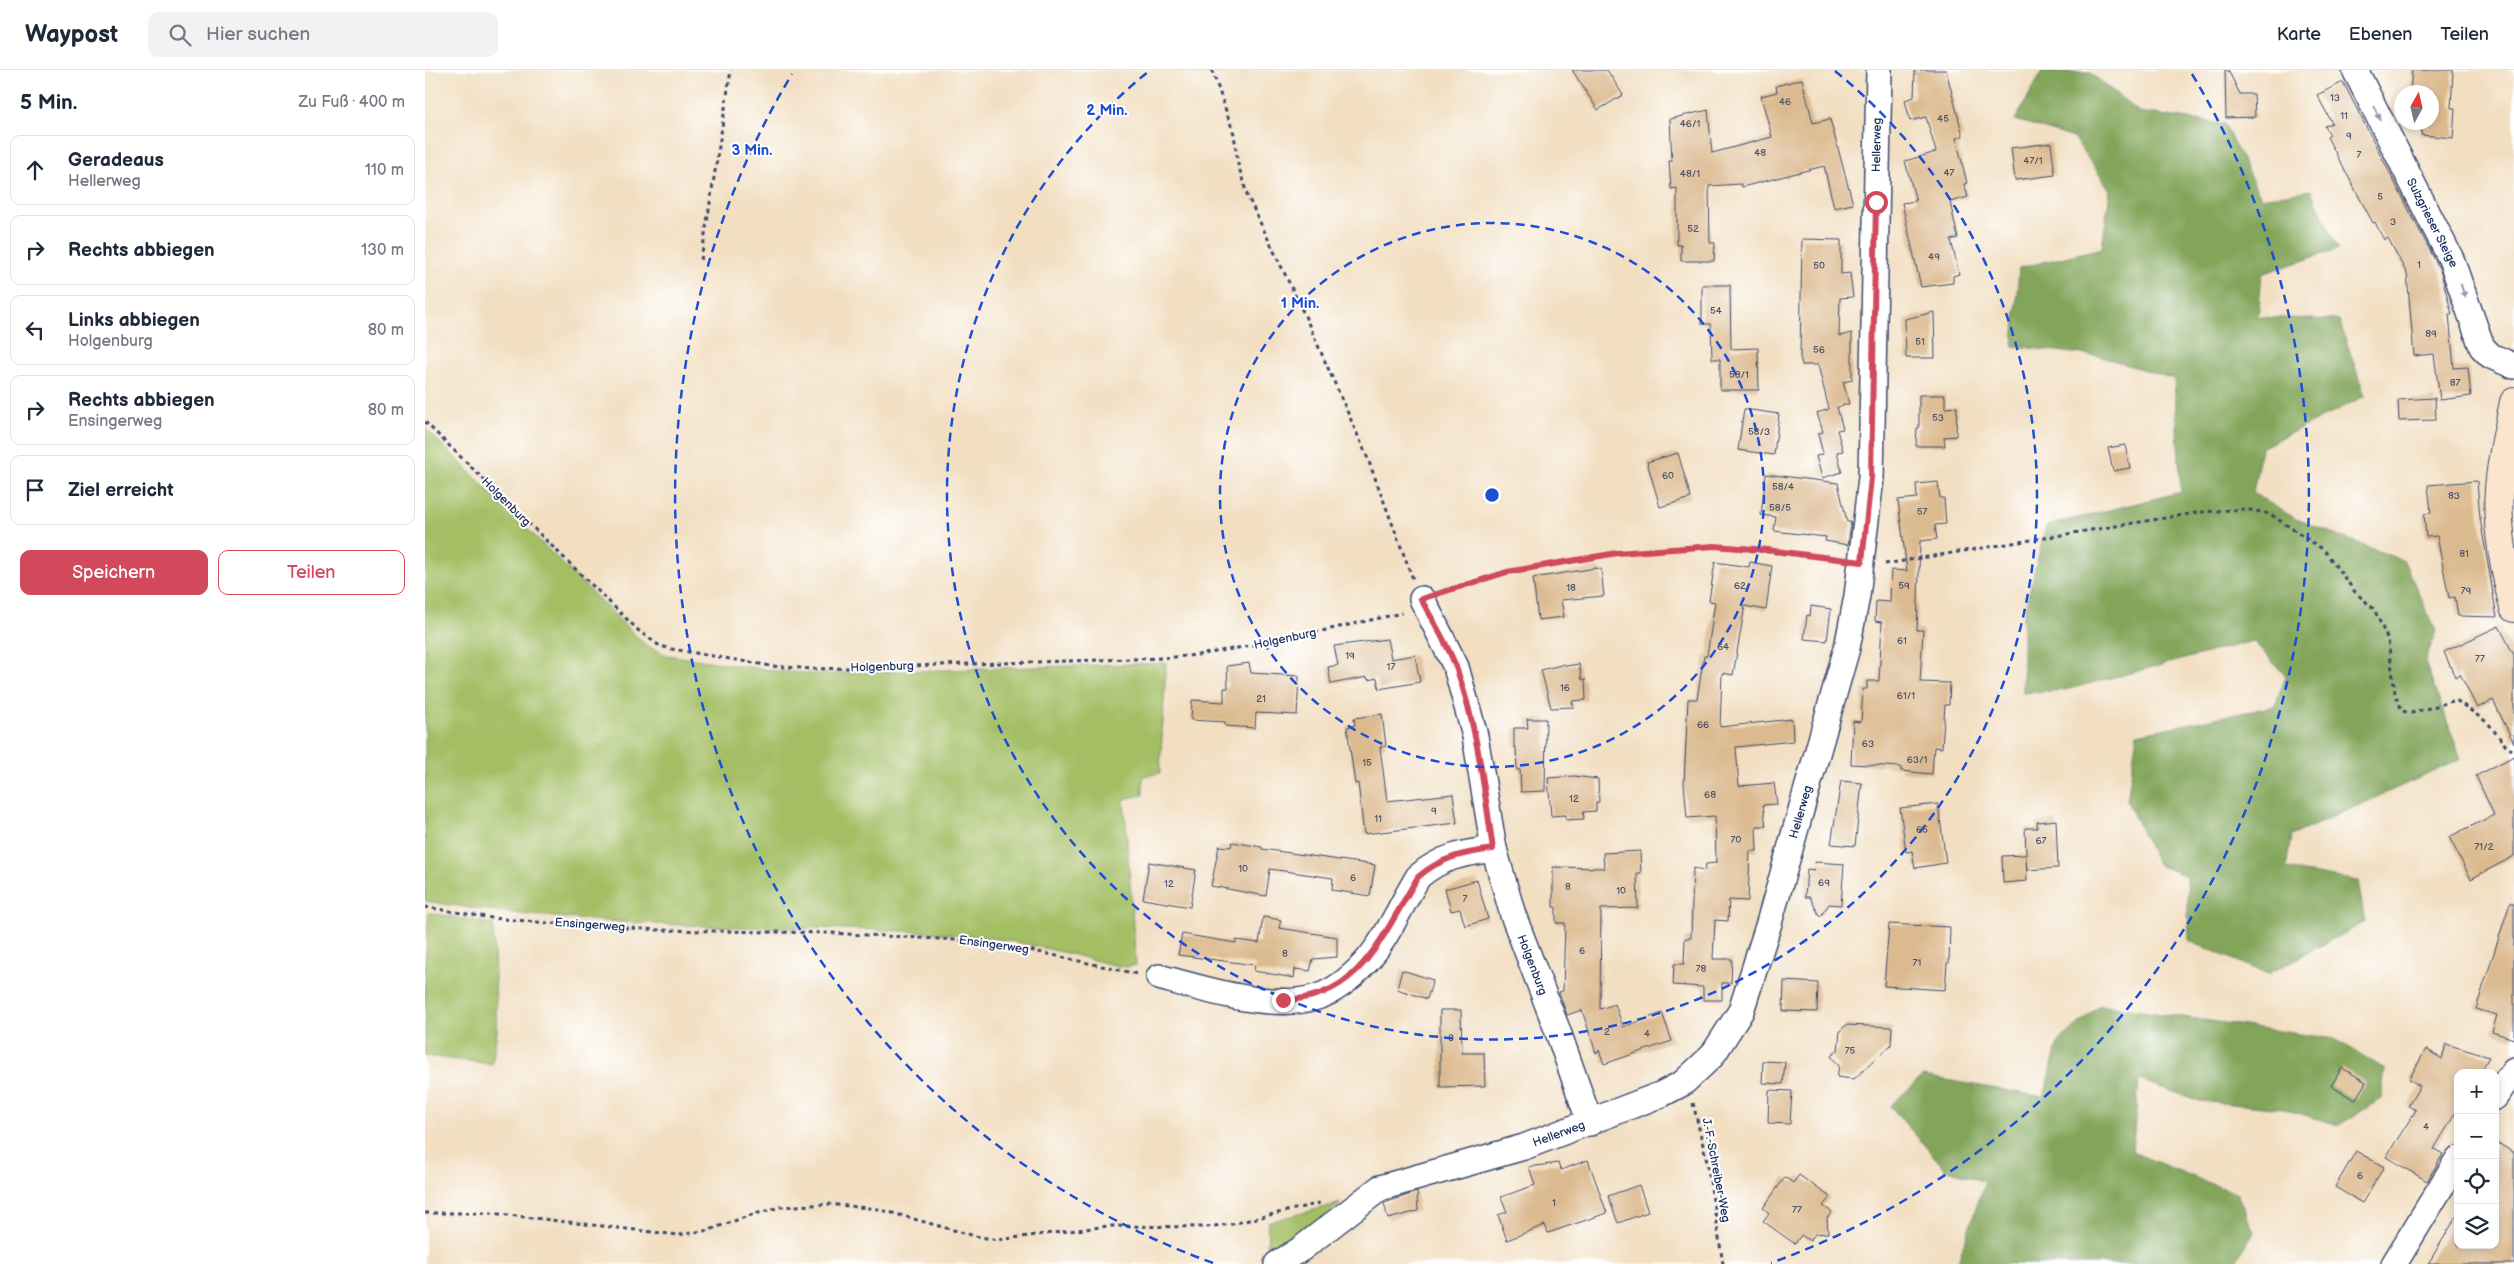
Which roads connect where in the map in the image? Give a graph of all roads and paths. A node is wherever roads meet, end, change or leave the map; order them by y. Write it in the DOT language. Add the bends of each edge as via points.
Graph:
graph roads {
  1 [pos="731,70"];
  2 [pos="1212,70"];
  3 [pos="1879,70"];
  4 [pos="2355,70"];
  5 [pos="701,260"];
  6 [pos="2514,366"];
  7 [pos="2514,402"];
  8 [pos="425,422"];
  9 [pos="1862,562"];
  10 [pos="1423,602"];
  11 [pos="2514,608"];
  12 [pos="2512,750"];
  13 [pos="1493,849"];
  14 [pos="425,907"];
  15 [pos="1159,977"];
  16 [pos="2514,1070"];
  17 [pos="1683,1083"];
  18 [pos="2499,1091"];
  19 [pos="1590,1123"];
  20 [pos="2454,1166"];
  21 [pos="1323,1202"];
  22 [pos="425,1213"];
  23 [pos="1277,1264"];
  24 [pos="1723,1264"];
  25 [pos="2394,1264"];
  1 -- 5 [label="path"];
  2 -- 10 [label="path" via="1234,134 1247,195 1367,454"];
  3 -- 9 [label="street, Hellerweg" via="1871,478"];
  4 -- 6 [label="street, Sulzgrieser Steige, one-way" via="2451,259 2482,347 2491,356"];
  7 -- 11 [label="main road" via="2502,461 2499,499"];
  8 -- 10 [label="path, Holgenburg" via="640,632 659,646 672,649 771,666 814,669 1163,658 1233,650 1327,630"];
  9 -- 10 [label="path" via="1714,546 1617,553 1507,572"];
  9 -- 12 [label="path" via="1885,564 2201,512 2245,508 2270,514 2324,550 2355,592 2374,609 2388,640 2395,692 2402,711 2412,712 2456,700 2488,723"];
  9 -- 17 [label="street, Hellerweg" via="1847,648 1828,720 1747,995 1723,1041 1697,1072"];
  10 -- 13 [label="street, Holgenburg" via="1446,644 1462,688 1478,750"];
  13 -- 15 [label="street" via="1451,857 1427,869 1418,877 1367,961 1341,984 1317,997 1259,999 1220,993"];
  13 -- 19 [label="street, Holgenburg" via="1513,915"];
  14 -- 15 [label="path, Ensingerweg" via="492,918 566,924 975,941"];
  16 -- 18 [label="street"];
  17 -- 19 [label="street, Hellerweg"];
  17 -- 24 [label="path, J.-F.-Schreiber-Weg" via="1694,1104 1707,1162"];
  19 -- 23 [label="street, Hellerweg" via="1481,1161 1380,1188"];
  20 -- 25 [label="street"];
  21 -- 22 [label="path" via="1232,1224 1206,1227 1109,1226 998,1240 878,1209 828,1204 780,1207 709,1230 678,1235 500,1214"];
}
